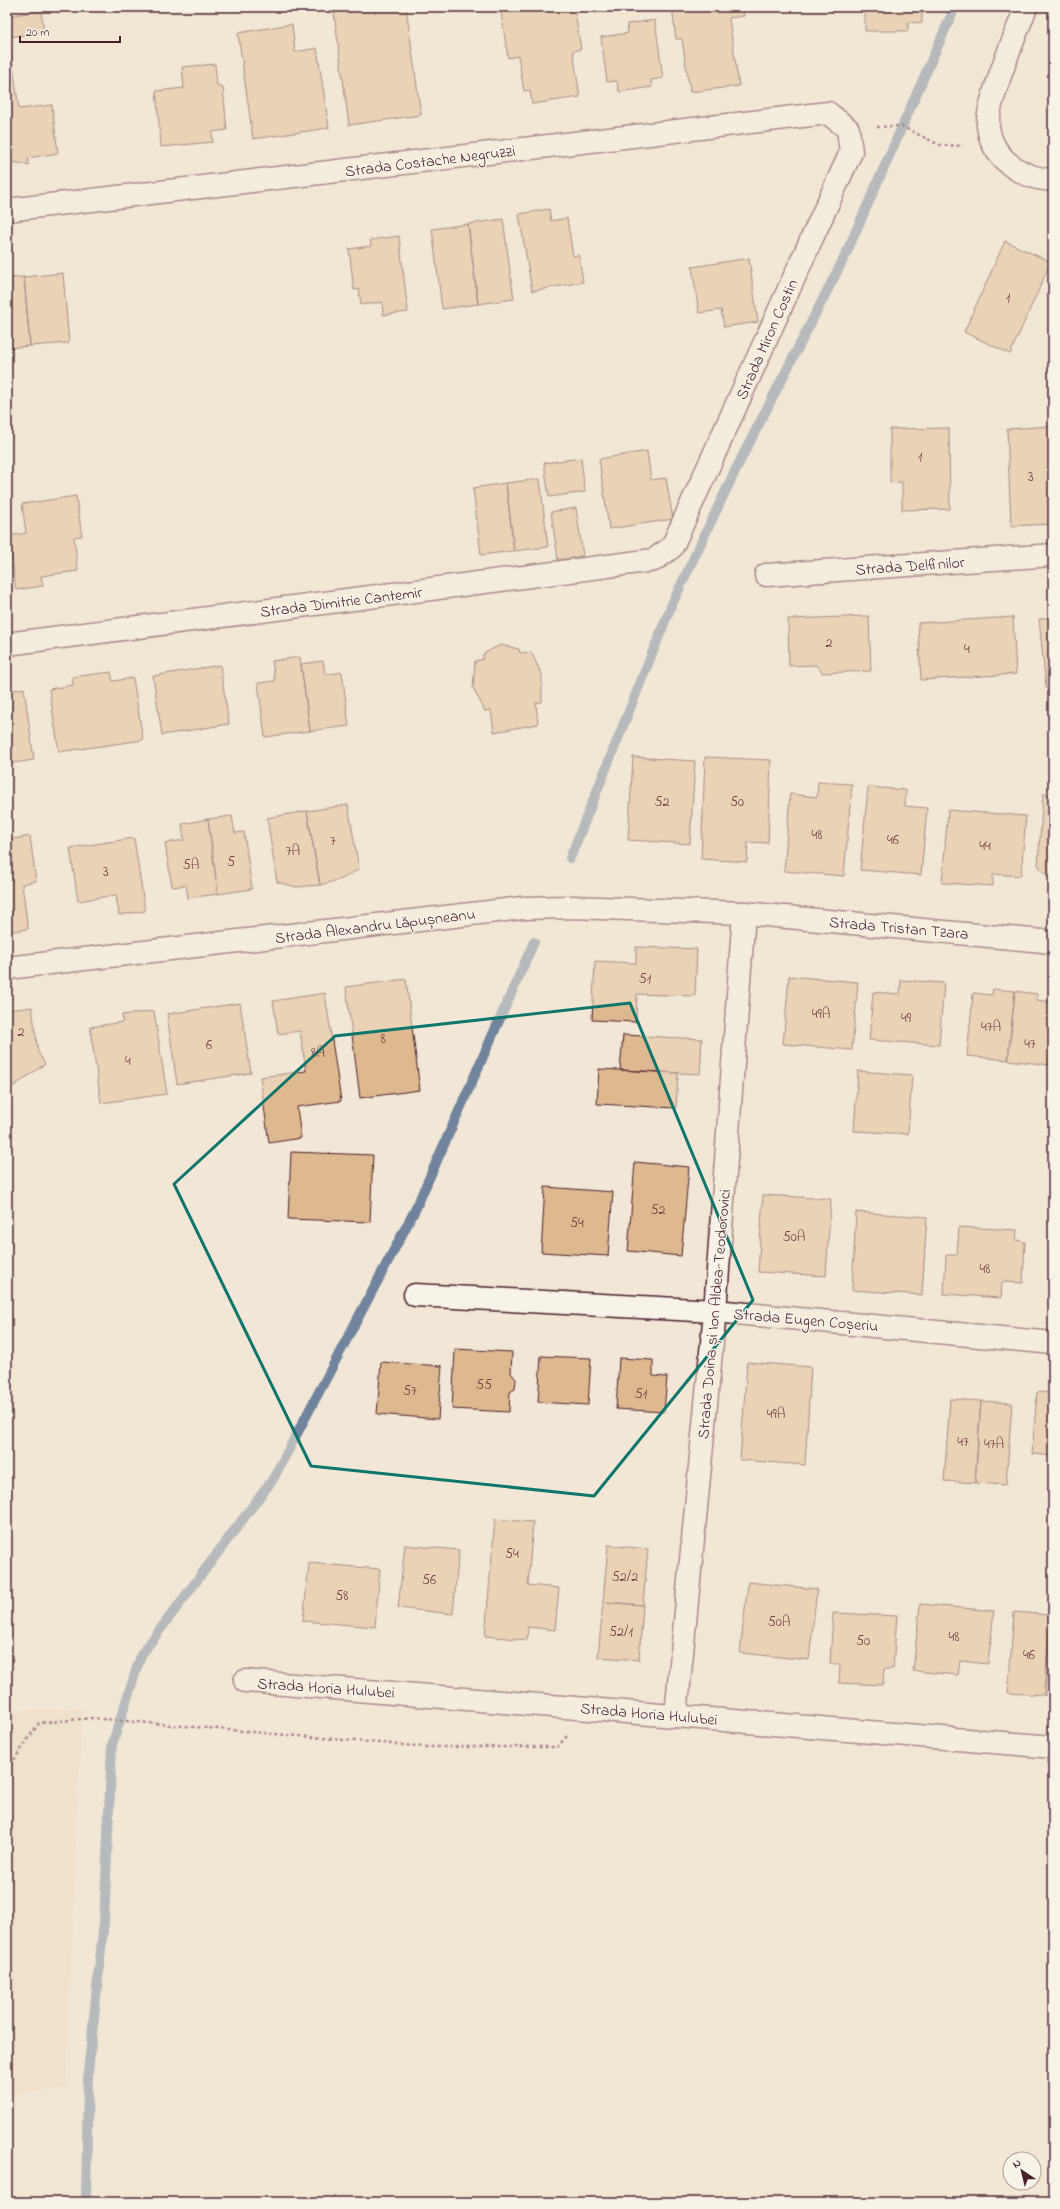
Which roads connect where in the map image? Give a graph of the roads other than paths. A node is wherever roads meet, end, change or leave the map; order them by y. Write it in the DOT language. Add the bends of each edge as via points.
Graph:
graph roads {
  1 [pos="1026,7"];
  2 [pos="848,129"];
  3 [pos="1053,180"];
  4 [pos="7,210"];
  5 [pos="672,547"];
  6 [pos="1053,555"];
  7 [pos="766,575"];
  8 [pos="7,644"];
  9 [pos="744,913"];
  10 [pos="1053,942"];
  11 [pos="7,968"];
  12 [pos="416,1295"];
  13 [pos="715,1311"];
  14 [pos="1053,1343"];
  15 [pos="245,1681"];
  16 [pos="676,1715"];
  17 [pos="1053,1747"];
  1 -- 3 [label="street" via="990,106 988,126 993,142 1004,161 1040,180"];
  2 -- 4 [label="street, Strada Costache Negruzzi" via="828,113"];
  2 -- 5 [label="street, Strada Miron Costin" via="851,152"];
  5 -- 8 [label="street, Strada Dimitrie Cantemir" via="654,560"];
  6 -- 7 [label="street, Strada Delfinilor"];
  9 -- 10 [label="street, Strada Tristan Tzara"];
  9 -- 11 [label="street, Strada Alexandru Lăpușneanu" via="571,907 522,908"];
  9 -- 13 [label="street, Strada Doina și Ion Aldea-Teodorovici"];
  12 -- 13 [label="street, Strada Eugen Coșeriu"];
  13 -- 14 [label="street, Strada Eugen Coșeriu"];
  13 -- 16 [label="street, Strada Doina și Ion Aldea-Teodorovici"];
  15 -- 16 [label="street, Strada Horia Hulubei"];
  16 -- 17 [label="street, Strada Horia Hulubei"];
}
